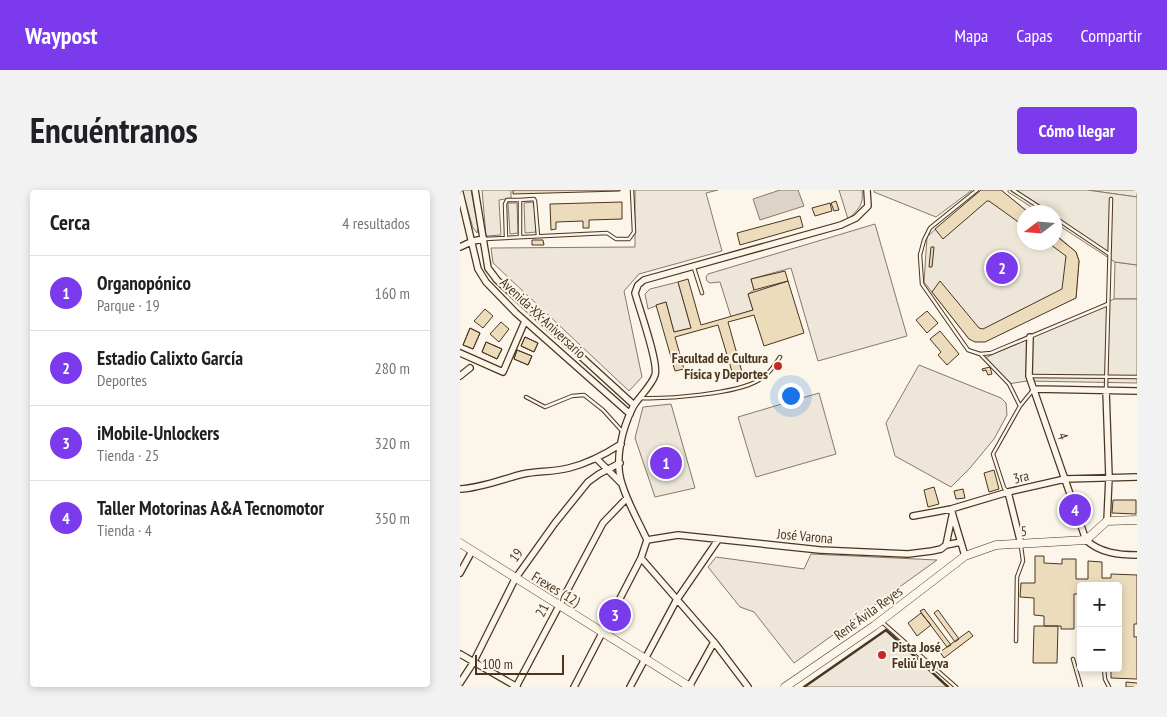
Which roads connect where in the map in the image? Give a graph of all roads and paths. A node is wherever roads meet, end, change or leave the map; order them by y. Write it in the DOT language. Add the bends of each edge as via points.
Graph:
graph roads {
  1 [pos="475,190"];
  2 [pos="632,190"];
  3 [pos="867,190"];
  4 [pos="977,190"];
  5 [pos="1014,190"];
  6 [pos="460,193"];
  7 [pos="1111,198"];
  8 [pos="520,200"];
  9 [pos="1036,205"];
  10 [pos="1062,222"];
  11 [pos="538,236"];
  12 [pos="506,237"];
  13 [pos="520,237"];
  14 [pos="484,240"];
  15 [pos="473,241"];
  16 [pos="460,247"];
  17 [pos="1109,254"];
  18 [pos="693,266"];
  19 [pos="702,293"];
  20 [pos="1108,304"];
  21 [pos="525,321"];
  22 [pos="1030,337"];
  23 [pos="460,353"];
  24 [pos="980,354"];
  25 [pos="780,357"];
  26 [pos="470,368"];
  27 [pos="460,376"];
  28 [pos="1029,376"];
  29 [pos="1106,376"];
  30 [pos="1137,377"];
  31 [pos="1034,389"];
  32 [pos="1106,390"];
  33 [pos="1137,391"];
  34 [pos="526,397"];
  35 [pos="639,398"];
  36 [pos="634,405"];
  37 [pos="1020,406"];
  38 [pos="630,414"];
  39 [pos="623,433"];
  40 [pos="621,444"];
  41 [pos="597,459"];
  42 [pos="620,463"];
  43 [pos="608,470"];
  44 [pos="1109,477"];
  45 [pos="1137,477"];
  46 [pos="1065,479"];
  47 [pos="621,483"];
  48 [pos="460,489"];
  49 [pos="1008,492"];
  50 [pos="627,498"];
  51 [pos="952,511"];
  52 [pos="913,516"];
  53 [pos="1137,520"];
  54 [pos="1107,521"];
  55 [pos="647,540"];
  56 [pos="718,540"];
  57 [pos="1086,540"];
  58 [pos="961,542"];
  59 [pos="460,543"];
  60 [pos="1021,544"];
  61 [pos="946,545"];
  62 [pos="472,551"];
  63 [pos="1137,555"];
  64 [pos="965,556"];
  65 [pos="640,558"];
  66 [pos="460,573"];
  67 [pos="515,579"];
  68 [pos="676,600"];
  69 [pos="558,605"];
  70 [pos="880,621"];
  71 [pos="601,631"];
  72 [pos="1016,641"];
  73 [pos="714,642"];
  74 [pos="460,654"];
  75 [pos="644,658"];
  76 [pos="1073,659"];
  77 [pos="473,662"];
  78 [pos="1104,672"];
  79 [pos="460,683"];
  80 [pos="516,687"];
  81 [pos="574,687"];
  82 [pos="630,687"];
  83 [pos="690,687"];
  84 [pos="748,687"];
  85 [pos="785,687"];
  86 [pos="956,687"];
  87 [pos="1081,687"];
  88 [pos="1109,687"];
  1 -- 14 [label="street, Avenida XX Aniversario"];
  2 -- 11 [label="lane" via="634,232 629,239 616,239 607,233"];
  3 -- 18 [label="street" via="868,206 841,226"];
  4 -- 24 [label="lane" via="930,228 920,255 922,284 968,350"];
  5 -- 9 [label="lane"];
  6 -- 15 [label="street, Avenida XX Aniversario"];
  7 -- 17 [label="lane"];
  8 -- 11 [label="lane" via="535,201"];
  8 -- 12 [label="lane" via="507,200 505,204"];
  8 -- 13 [label="lane"];
  10 -- 17 [label="lane"];
  11 -- 13 [label="lane"];
  12 -- 13 [label="lane"];
  12 -- 14 [label="lane"];
  14 -- 15 [label="street"];
  14 -- 36 [label="street, Avenida XX Aniversario" via="488,268 497,280"];
  15 -- 16 [label="street"];
  15 -- 21 [label="street, Avenida XX Aniversario" via="479,273"];
  17 -- 20 [label="lane"];
  18 -- 19 [label="lane"];
  18 -- 35 [label="street" via="644,280 638,285 635,293 654,357 655,374"];
  20 -- 22 [label="lane"];
  20 -- 29 [label="lane"];
  21 -- 23 [label="street" via="503,372"];
  21 -- 38 [label="street, Avenida XX Aniversario"];
  22 -- 24 [label="lane" via="991,353"];
  22 -- 28 [label="street, 4"];
  24 -- 37 [label="lane" via="1009,384"];
  25 -- 35 [label="lane" via="769,373 758,381 736,388 660,399"];
  26 -- 27 [label="street"];
  28 -- 29 [label="lane"];
  28 -- 31 [label="street, 4"];
  29 -- 30 [label="lane"];
  29 -- 32 [label="lane"];
  31 -- 32 [label="street"];
  31 -- 37 [label="lane"];
  31 -- 46 [label="street, 4"];
  32 -- 33 [label="street"];
  32 -- 44 [label="street"];
  34 -- 39 [label="lane" via="545,408 572,396 584,395 604,410"];
  35 -- 36 [label="street"];
  36 -- 38 [label="street"];
  37 -- 49 [label="lane" via="993,454"];
  38 -- 39 [label="street"];
  39 -- 40 [label="street"];
  40 -- 41 [label="street"];
  40 -- 42 [label="street"];
  41 -- 43 [label="street"];
  41 -- 48 [label="street" via="569,468"];
  42 -- 43 [label="street, 19"];
  42 -- 47 [label="street"];
  43 -- 47 [label="street"];
  43 -- 67 [label="street, 19" via="588,482"];
  44 -- 45 [label="street, 3ra"];
  44 -- 46 [label="street, 3ra"];
  44 -- 54 [label="street"];
  46 -- 49 [label="street, 3ra"];
  46 -- 57 [label="street, 4"];
  47 -- 50 [label="street"];
  49 -- 51 [label="street, 3ra"];
  49 -- 60 [label="street"];
  50 -- 55 [label="street"];
  50 -- 69 [label="street, 21" via="603,523"];
  51 -- 52 [label="street, 3ra"];
  51 -- 58 [label="street"];
  51 -- 61 [label="street"];
  53 -- 54 [label="street"];
  54 -- 57 [label="street"];
  55 -- 56 [label="street, José Varona" via="678,535"];
  55 -- 65 [label="street"];
  56 -- 61 [label="street, José Varona" via="908,554 941,549"];
  56 -- 68 [label="street"];
  57 -- 60 [label="street, 5"];
  57 -- 63 [label="street" via="1117,555"];
  58 -- 61 [label="street, José Varona"];
  58 -- 64 [label="street"];
  59 -- 62 [label="street, Frexes (12)"];
  60 -- 64 [label="street, 5" via="996,545"];
  60 -- 72 [label="lane"];
  62 -- 66 [label="street"];
  62 -- 67 [label="street, Frexes (12)"];
  64 -- 70 [label="street, René Ávila Reyes"];
  65 -- 68 [label="street"];
  65 -- 71 [label="street"];
  67 -- 69 [label="street, Frexes (12)"];
  67 -- 77 [label="street, 19"];
  68 -- 73 [label="street"];
  68 -- 75 [label="street"];
  69 -- 71 [label="street, Frexes (12)"];
  69 -- 80 [label="street, 21"];
  70 -- 85 [label="street, René Ávila Reyes"];
  70 -- 86 [label="lane"];
  71 -- 75 [label="street, Frexes (12)"];
  71 -- 81 [label="street"];
  73 -- 83 [label="street"];
  73 -- 84 [label="street"];
  74 -- 77 [label="street"];
  75 -- 82 [label="street"];
  75 -- 83 [label="street, Frexes (12)"];
  76 -- 87 [label="lane"];
  77 -- 79 [label="street, 19"];
  77 -- 80 [label="street"];
  78 -- 88 [label="lane"];
}
